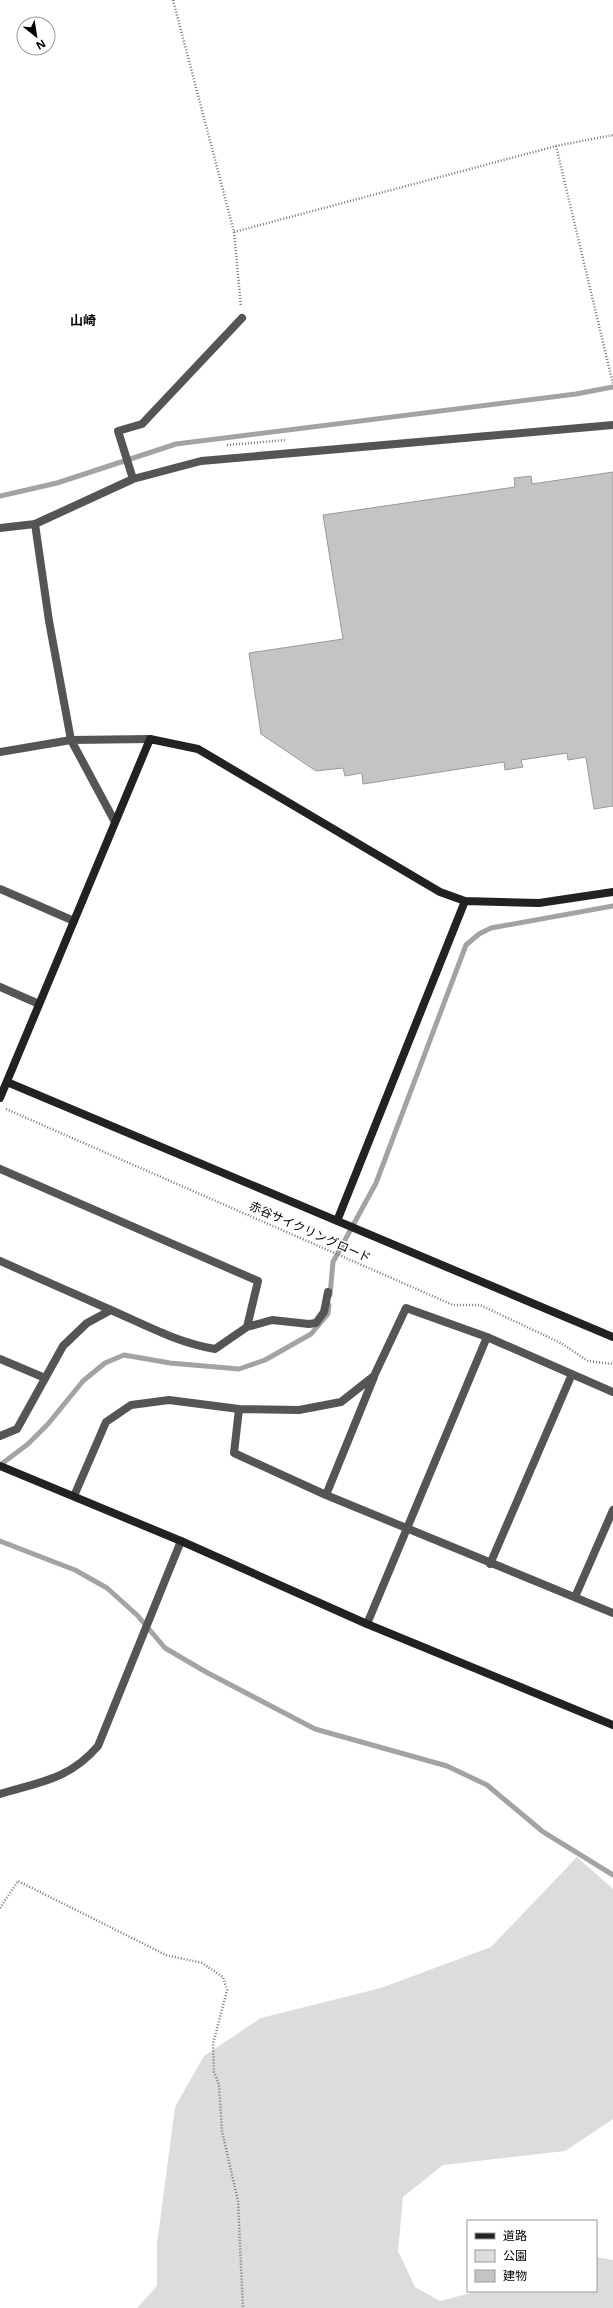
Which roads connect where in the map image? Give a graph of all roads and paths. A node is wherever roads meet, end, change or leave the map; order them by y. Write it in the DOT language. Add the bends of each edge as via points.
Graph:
graph roads {
  1 [pos="173,0"];
  2 [pos="613,135"];
  3 [pos="556,146"];
  4 [pos="234,232"];
  5 [pos="242,318"];
  6 [pos="613,384"];
  7 [pos="613,425"];
  8 [pos="133,479"];
  9 [pos="35,524"];
  10 [pos="0,528"];
  11 [pos="150,739"];
  12 [pos="71,740"];
  13 [pos="0,752"];
  14 [pos="115,822"];
  15 [pos="0,889"];
  16 [pos="613,892"];
  17 [pos="465,902"];
  18 [pos="74,921"];
  19 [pos="0,986"];
  20 [pos="39,1004"];
  21 [pos="3,1081"];
  22 [pos="0,1098"];
  23 [pos="0,1106"];
  24 [pos="0,1169"];
  25 [pos="337,1221"];
  26 [pos="0,1261"];
  27 [pos="328,1292"];
  28 [pos="111,1310"];
  29 [pos="247,1327"];
  30 [pos="486,1337"];
  31 [pos="613,1337"];
  32 [pos="0,1359"];
  33 [pos="613,1364"];
  34 [pos="572,1374"];
  35 [pos="374,1376"];
  36 [pos="45,1378"];
  37 [pos="613,1392"];
  38 [pos="240,1409"];
  39 [pos="0,1436"];
  40 [pos="0,1466"];
  41 [pos="326,1495"];
  42 [pos="74,1496"];
  43 [pos="613,1510"];
  44 [pos="408,1528"];
  45 [pos="181,1541"];
  46 [pos="490,1564"];
  47 [pos="575,1597"];
  48 [pos="613,1613"];
  49 [pos="367,1624"];
  50 [pos="613,1726"];
  51 [pos="0,1794"];
  52 [pos="0,1908"];
  53 [pos="243,2308"];
  1 -- 4 [label="path"];
  2 -- 3 [label="path"];
  3 -- 4 [label="path"];
  3 -- 6 [label="path"];
  4 -- 5 [label="path"];
  5 -- 8 [label="street" via="142,424 118,431"];
  7 -- 8 [label="street" via="201,461"];
  8 -- 9 [label="street"];
  9 -- 10 [label="street"];
  9 -- 12 [label="street" via="49,621"];
  11 -- 12 [label="street"];
  11 -- 14 [label="street"];
  11 -- 17 [label="street" via="198,749 440,892"];
  12 -- 13 [label="street"];
  12 -- 14 [label="street"];
  14 -- 18 [label="street"];
  15 -- 18 [label="street"];
  16 -- 17 [label="street" via="538,903"];
  17 -- 25 [label="street"];
  18 -- 20 [label="street"];
  19 -- 20 [label="street"];
  20 -- 21 [label="street"];
  21 -- 22 [label="street"];
  21 -- 25 [label="street"];
  23 -- 33 [label="path, 赤谷サイクリングロード" via="453,1305 480,1305 561,1343 588,1361"];
  24 -- 29 [label="street" via="258,1281"];
  25 -- 31 [label="street"];
  26 -- 28 [label="street"];
  27 -- 29 [label="street" via="324,1312 316,1322 309,1324 272,1320"];
  28 -- 29 [label="street" via="172,1338 215,1349"];
  28 -- 36 [label="street" via="87,1322 63,1346"];
  30 -- 34 [label="street"];
  30 -- 35 [label="street" via="406,1308"];
  30 -- 44 [label="street"];
  32 -- 36 [label="street"];
  34 -- 37 [label="street"];
  34 -- 46 [label="street"];
  35 -- 38 [label="street" via="341,1402 299,1410"];
  35 -- 41 [label="street"];
  36 -- 39 [label="street" via="17,1429"];
  38 -- 41 [label="street" via="234,1453"];
  38 -- 42 [label="street" via="170,1400 131,1405 106,1422"];
  40 -- 42 [label="street"];
  41 -- 44 [label="street"];
  42 -- 45 [label="street"];
  43 -- 47 [label="street"];
  44 -- 46 [label="street"];
  44 -- 49 [label="street"];
  45 -- 49 [label="street"];
  45 -- 51 [label="street" via="98,1746 73,1770"];
  46 -- 47 [label="street"];
  47 -- 48 [label="street"];
  49 -- 50 [label="street"];
  52 -- 53 [label="path" via="18,1881 166,1955 202,1963 223,1977 227,1990 213,2044 214,2072 219,2085 222,2131 238,2201"];
}
